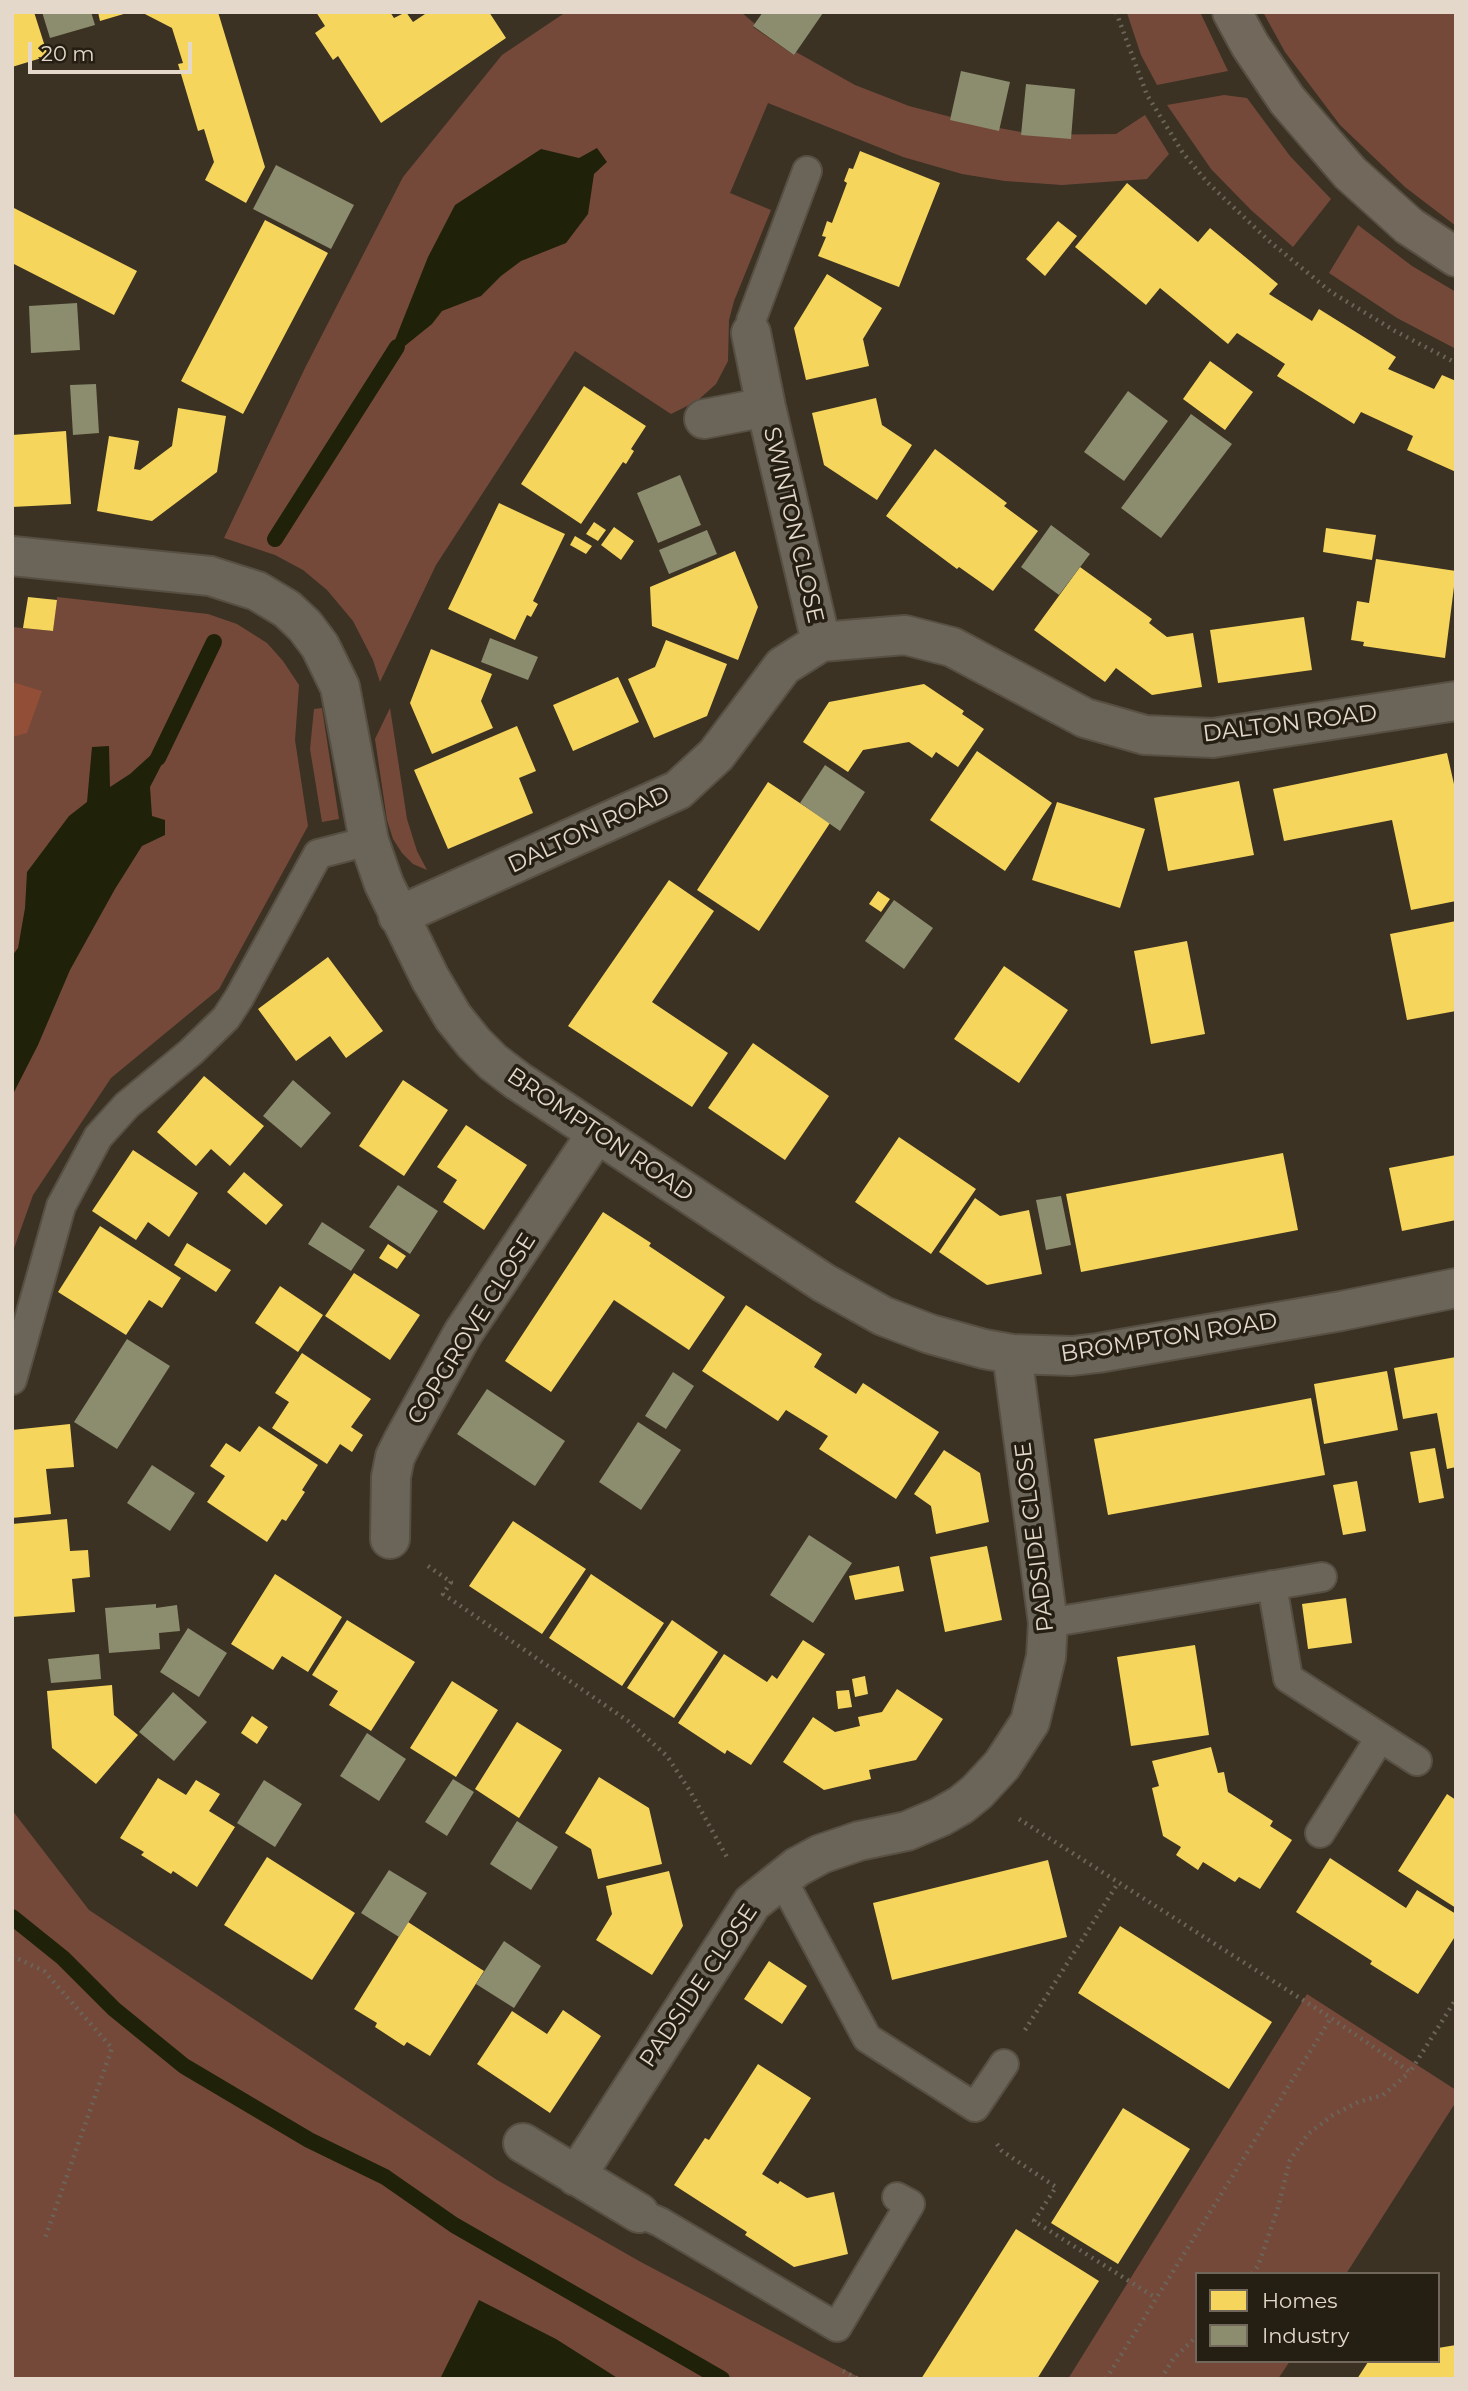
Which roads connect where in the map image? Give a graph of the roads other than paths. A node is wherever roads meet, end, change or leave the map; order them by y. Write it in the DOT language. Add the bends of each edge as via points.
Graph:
graph roads {
  1 [pos="1232,12"];
  2 [pos="807,171"];
  3 [pos="1456,257"];
  4 [pos="751,333"];
  5 [pos="766,407"];
  6 [pos="704,419"];
  7 [pos="12,556"];
  8 [pos="821,642"];
  9 [pos="1456,701"];
  10 [pos="369,841"];
  11 [pos="398,916"];
  12 [pos="597,1133"];
  13 [pos="1456,1288"];
  14 [pos="1012,1354"];
  15 [pos="12,1380"];
  16 [pos="390,1539"];
  17 [pos="1322,1577"];
  18 [pos="1272,1585"];
  19 [pos="1048,1623"];
  20 [pos="1380,1738"];
  21 [pos="1417,1761"];
  22 [pos="1320,1833"];
  23 [pos="782,1879"];
  24 [pos="1004,2064"];
  25 [pos="523,2143"];
  26 [pos="576,2176"];
  27 [pos="897,2197"];
  28 [pos="639,2213"];
  1 -- 3 [label="street" via="1270,76 1332,153 1390,210"];
  2 -- 4 [label="lane" via="751,321"];
  4 -- 5 [label="street, SWINTON CLOSE"];
  5 -- 6 [label="street, SWINTON CLOSE"];
  5 -- 8 [label="street, SWINTON CLOSE"];
  7 -- 10 [label="street, BROMPTON ROAD" via="210,576 257,591 287,609 320,646 340,687"];
  8 -- 9 [label="street, DALTON ROAD" via="905,635 952,647 1085,719 1145,735 1213,738"];
  8 -- 11 [label="street, DALTON ROAD" via="783,666 716,755 678,790"];
  10 -- 11 [label="street, BROMPTON ROAD"];
  10 -- 15 [label="lane" via="318,854 226,1018 127,1105 98,1137 61,1206"];
  11 -- 12 [label="street, BROMPTON ROAD" via="453,1017 474,1043 518,1081"];
  12 -- 14 [label="street, BROMPTON ROAD" via="824,1283 883,1316 958,1342"];
  12 -- 16 [label="street, COPGROVE CLOSE" via="463,1333 402,1441 391,1477"];
  13 -- 14 [label="street, BROMPTON ROAD" via="1098,1353"];
  14 -- 19 [label="street, PADSIDE CLOSE"];
  17 -- 18 [label="lane"];
  18 -- 19 [label="lane"];
  18 -- 20 [label="lane" via="1288,1678"];
  19 -- 23 [label="street, PADSIDE CLOSE" via="1046,1657 1030,1722 1002,1765 977,1791 926,1823 830,1850"];
  20 -- 21 [label="lane"];
  20 -- 22 [label="lane"];
  23 -- 24 [label="lane" via="867,2038 975,2107"];
  23 -- 26 [label="street, PADSIDE CLOSE" via="752,1903"];
  25 -- 26 [label="street"];
  26 -- 28 [label="street"];
  27 -- 28 [label="lane" via="910,2204 837,2327"];
}
